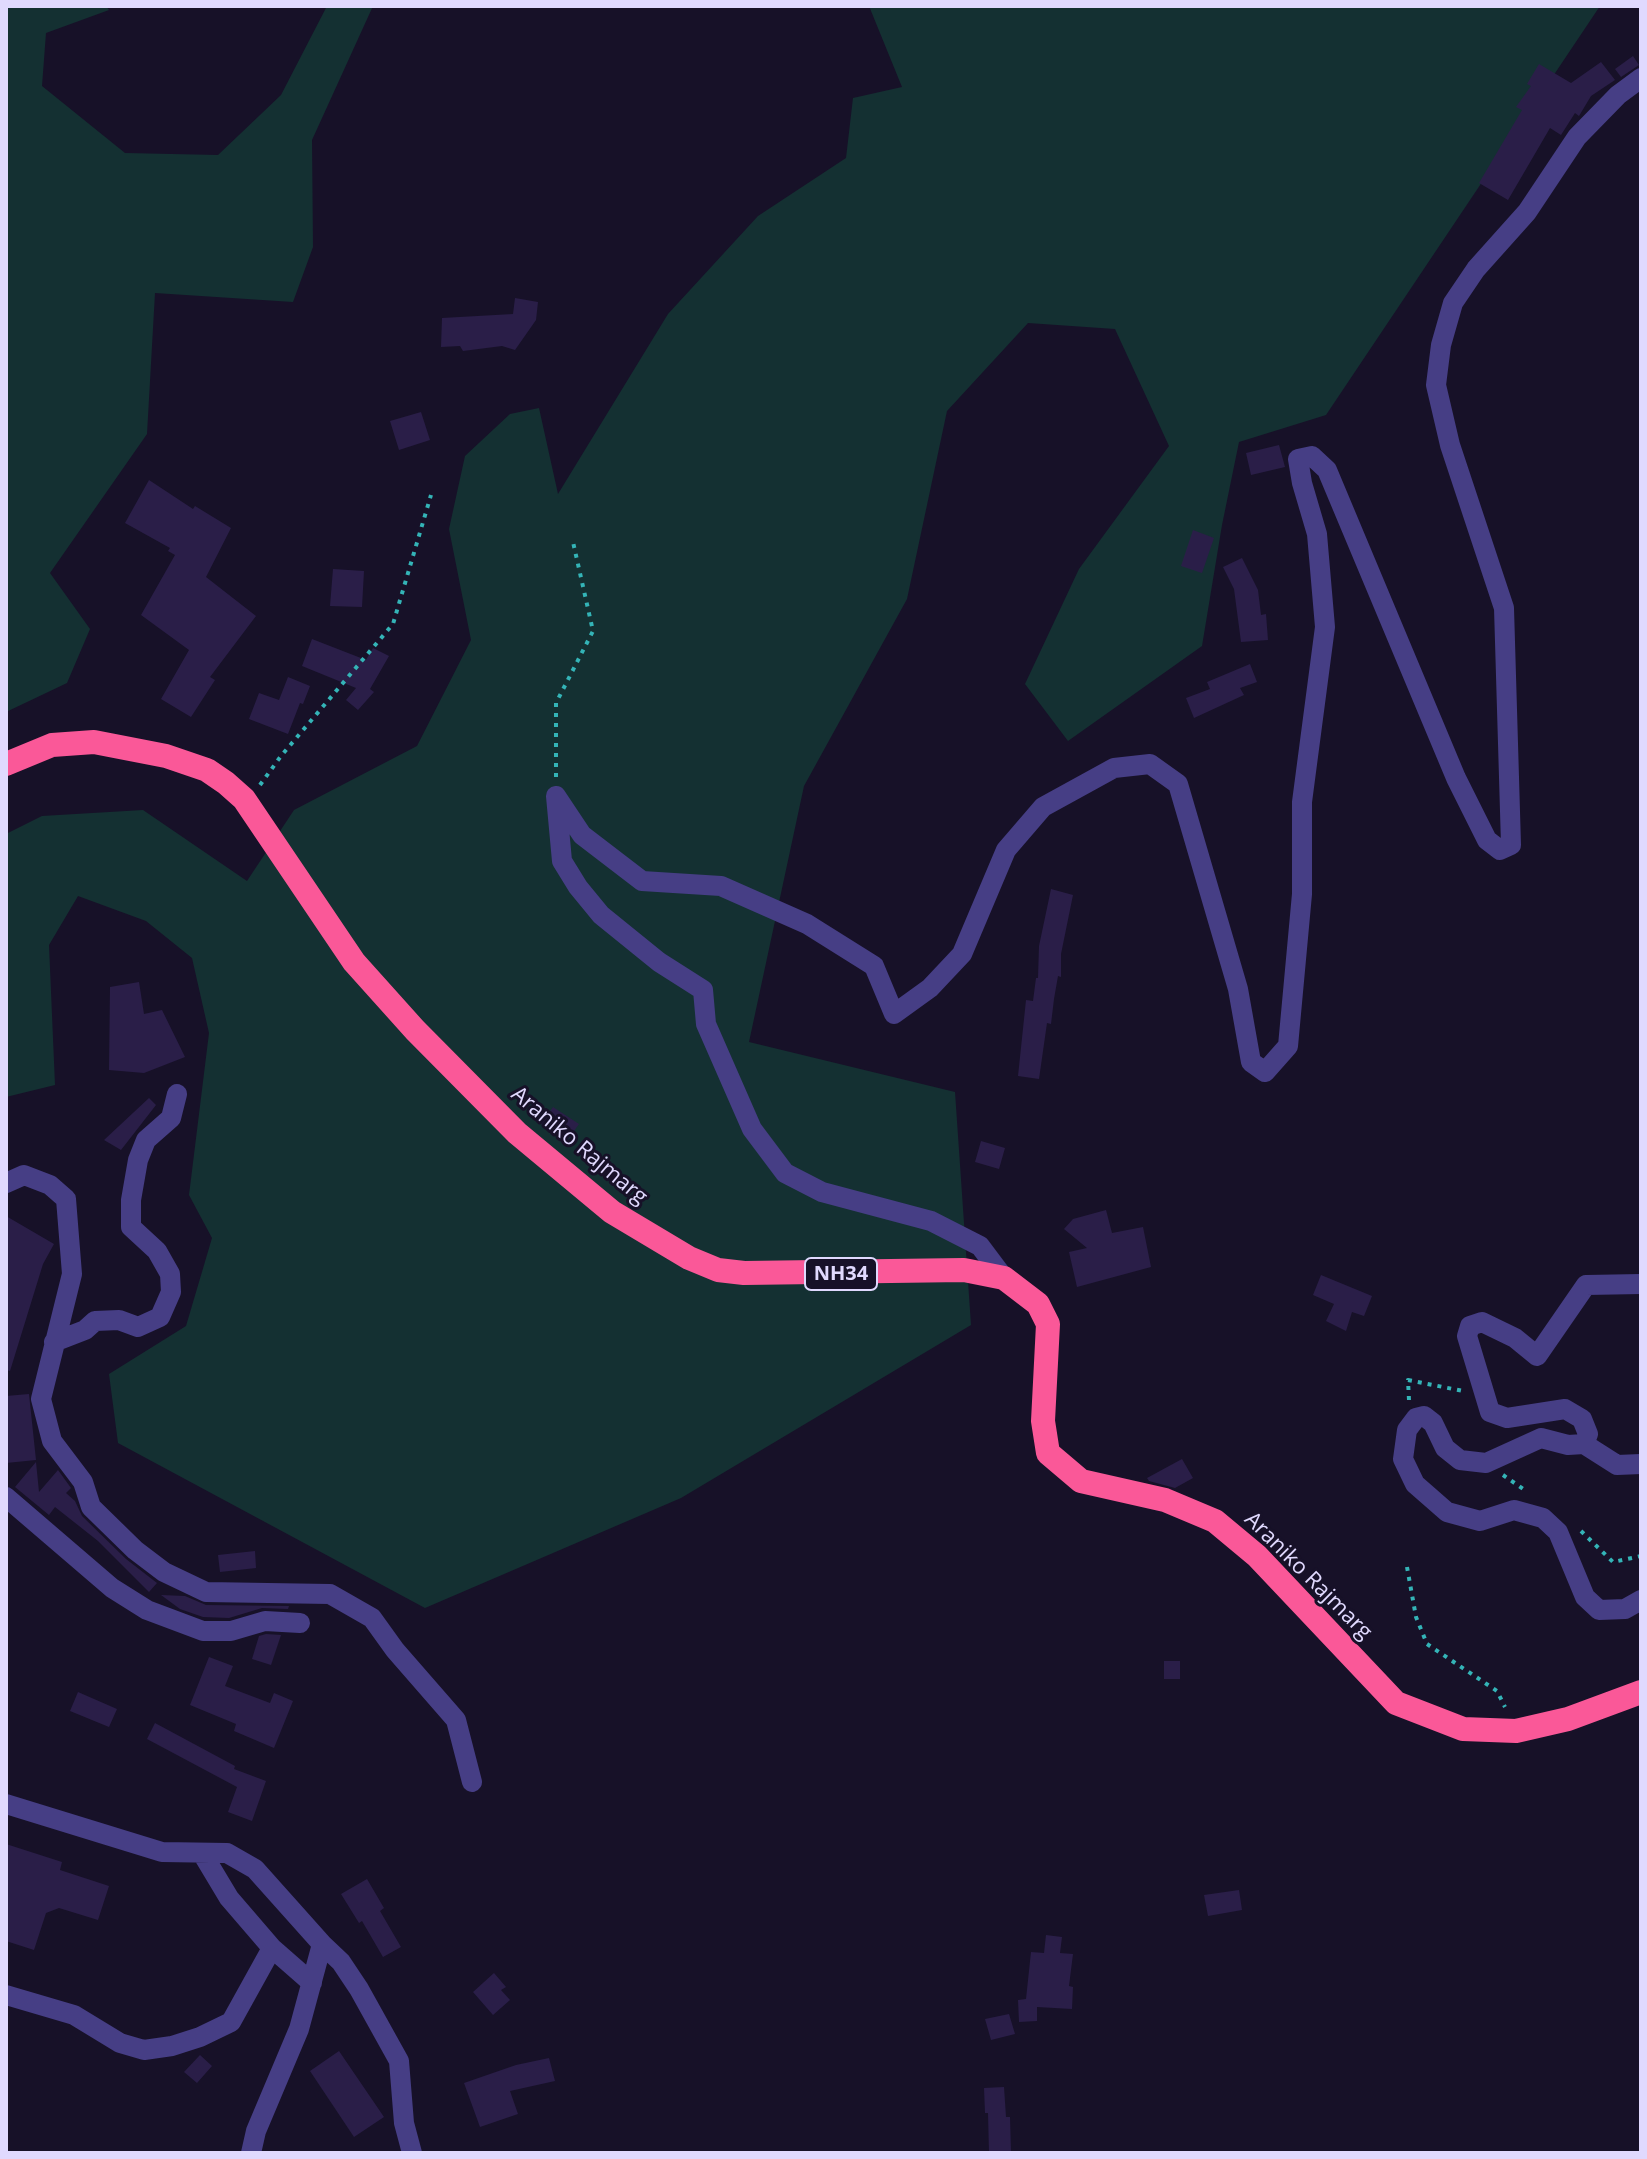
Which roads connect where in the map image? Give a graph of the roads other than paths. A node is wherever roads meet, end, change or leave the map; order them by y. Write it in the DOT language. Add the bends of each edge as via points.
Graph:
graph roads {
  1 [pos="1641,78"];
  2 [pos="6,764"];
  3 [pos="177,1094"];
  4 [pos="6,1183"];
  5 [pos="1004,1278"];
  6 [pos="1641,1284"];
  7 [pos="54,1342"];
  8 [pos="1584,1444"];
  9 [pos="1641,1464"];
  10 [pos="6,1497"];
  11 [pos="1641,1600"];
  12 [pos="300,1623"];
  13 [pos="1641,1692"];
  14 [pos="472,1782"];
  15 [pos="6,1804"];
  16 [pos="202,1853"];
  17 [pos="322,1944"];
  18 [pos="272,1948"];
  19 [pos="312,1983"];
  20 [pos="6,1995"];
  21 [pos="251,2153"];
  22 [pos="412,2153"];
  1 -- 5 [label="street" via="1577,137 1527,212 1476,269 1453,303 1441,345 1436,385 1450,445 1504,608 1511,845 1500,850 1487,840 1456,778 1327,470 1312,456 1298,459 1317,534 1325,627 1302,802 1302,894 1288,1046 1265,1072 1251,1062 1238,989 1178,784 1150,764 1114,768 1043,807 1006,850 962,954 930,988 894,1014 874,966 807,924 721,886 642,881 582,835 556,796 562,861 601,915 703,990 706,1024 752,1129 785,1173 822,1192 931,1221 980,1246"];
  2 -- 5 [label="highway, Araniko Rajmarg / NH34" via="52,745 94,742 166,756 207,770 226,783 247,803 364,974 415,1030 517,1133 612,1212 689,1258 718,1270 964,1270"];
  3 -- 7 [label="street" via="171,1118 146,1140 131,1200 131,1227 157,1251 170,1274 171,1292 160,1317 138,1327 119,1320 95,1321"];
  4 -- 7 [label="street" via="24,1175 50,1185 66,1199 72,1274"];
  5 -- 13 [label="highway, Araniko Rajmarg / NH34" via="1038,1304 1048,1324 1043,1421 1048,1453 1081,1481 1165,1500 1215,1521 1257,1556 1396,1703 1463,1729 1516,1731 1568,1719"];
  6 -- 8 [label="street" via="1586,1285 1537,1356 1482,1322 1470,1326 1467,1336 1490,1412 1507,1418 1565,1409 1582,1419 1588,1434"];
  7 -- 14 [label="street" via="41,1399 46,1424 52,1441 83,1482 91,1507 164,1572 206,1592 330,1594 372,1618 456,1720"];
  8 -- 9 [label="street" via="1617,1465"];
  8 -- 11 [label="street" via="1541,1438 1486,1463 1460,1460 1445,1448 1424,1416 1407,1430 1403,1459 1415,1484 1447,1512 1480,1521 1514,1510 1543,1518 1558,1532 1585,1597 1599,1610 1625,1609"];
  10 -- 12 [label="street" via="112,1588 147,1610 203,1631 231,1631 265,1621"];
  15 -- 16 [label="street" via="162,1852"];
  16 -- 17 [label="street" via="227,1853 255,1869"];
  16 -- 18 [label="street" via="229,1898"];
  17 -- 19 [label="street"];
  17 -- 22 [label="street" via="359,1989 399,2061"];
  18 -- 19 [label="street"];
  18 -- 20 [label="street" via="231,2022 172,2046 144,2050 120,2043 74,2015"];
  19 -- 21 [label="street"];
}
